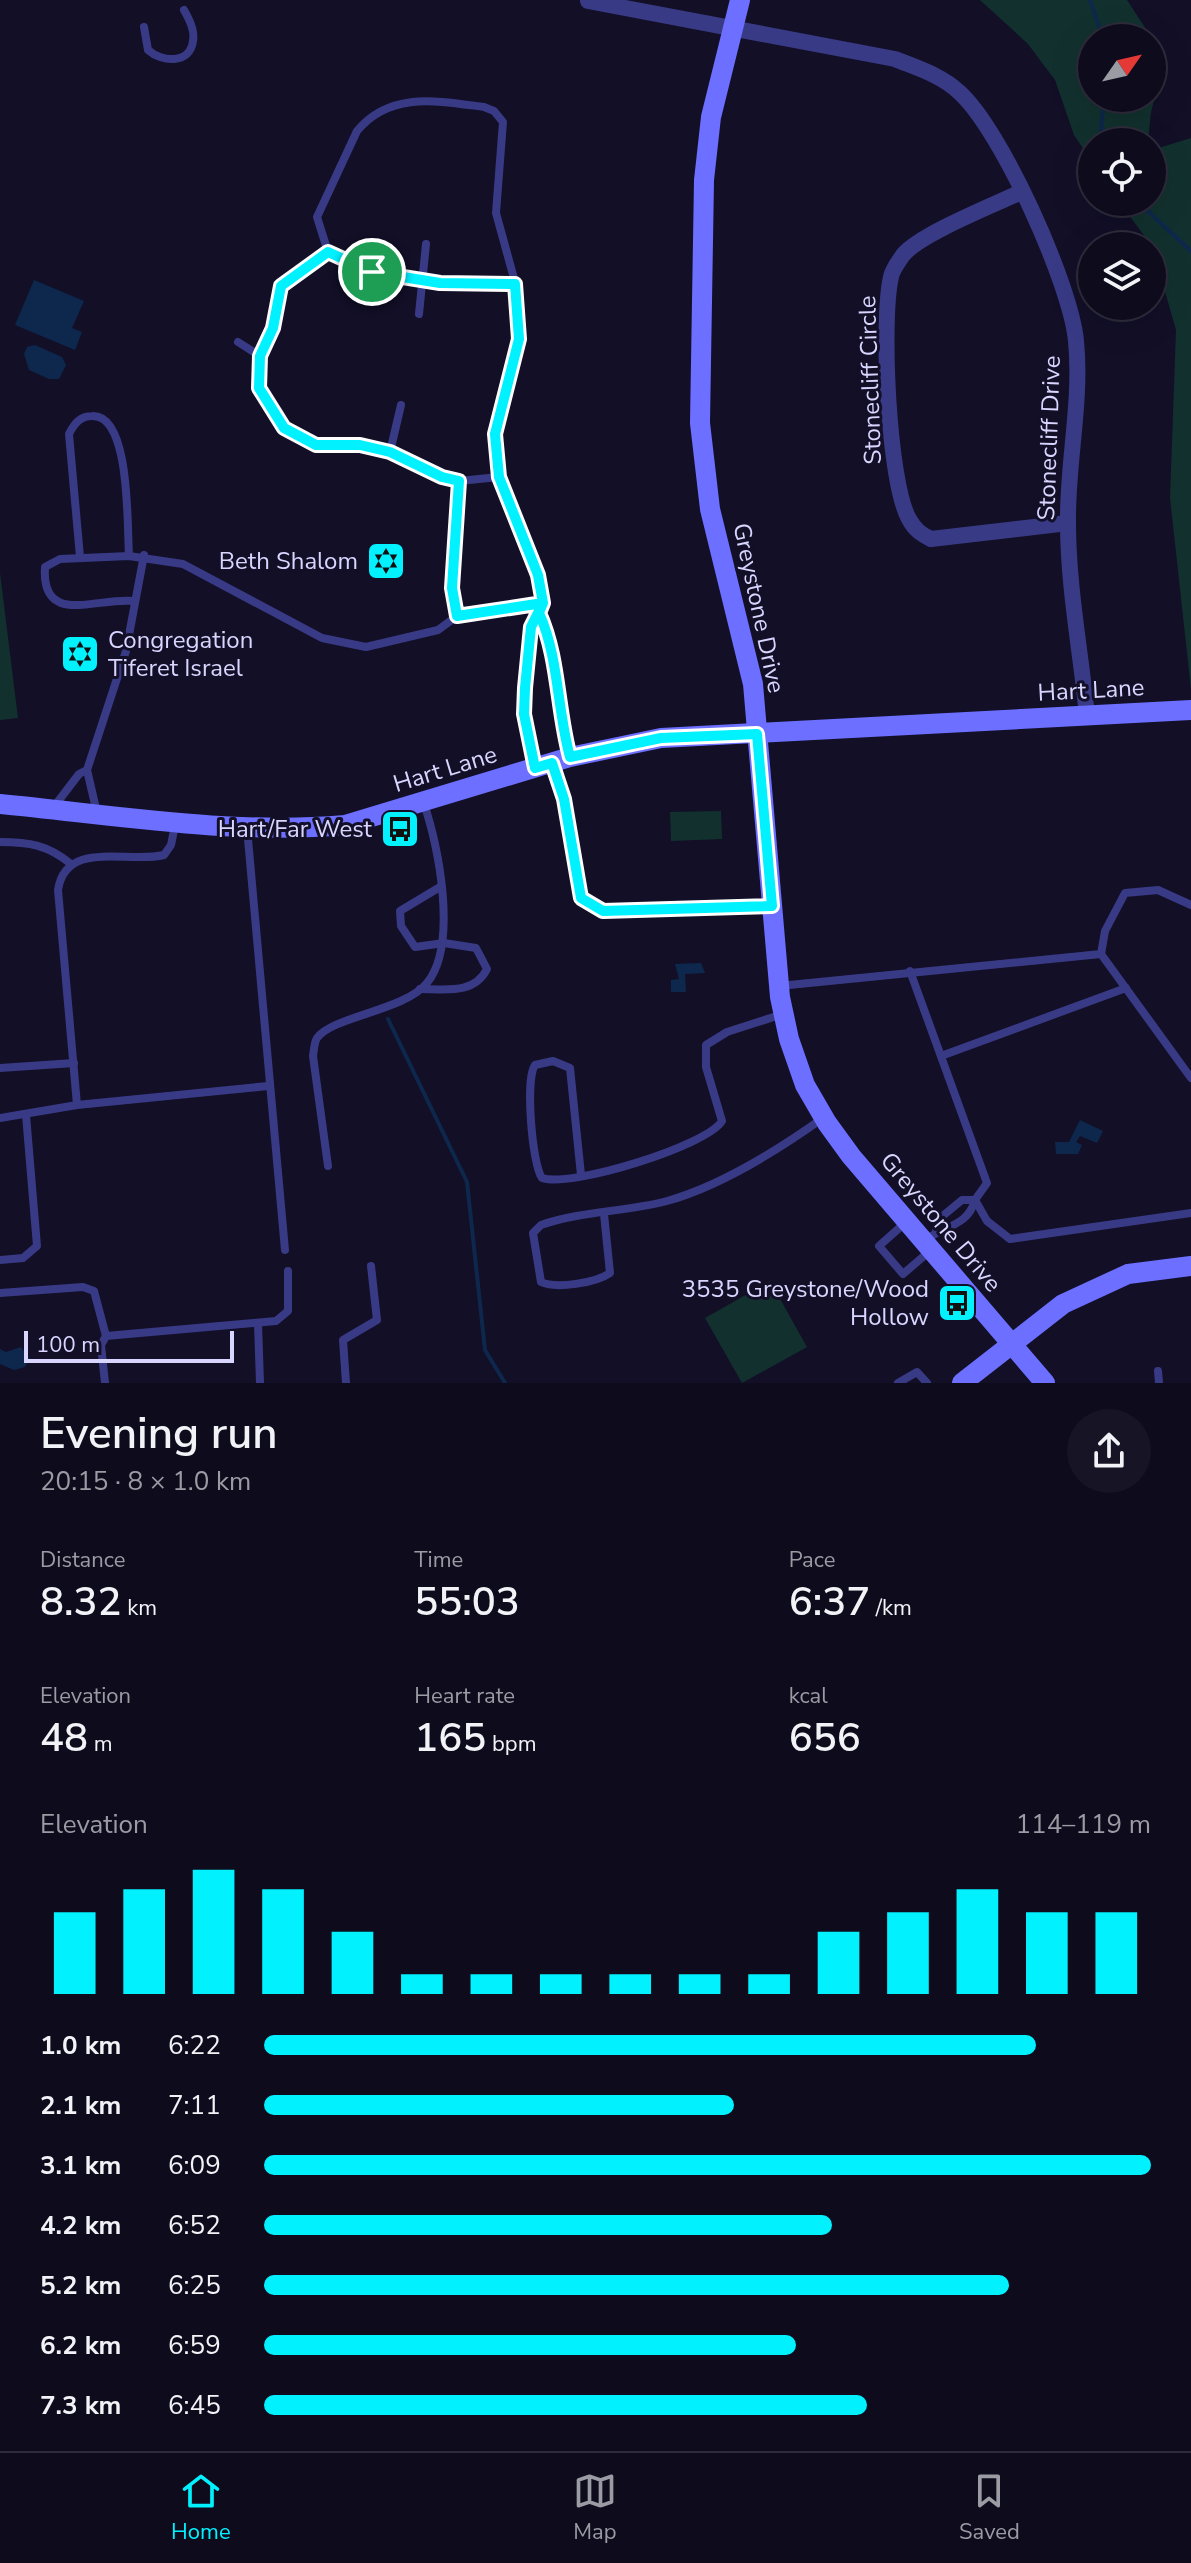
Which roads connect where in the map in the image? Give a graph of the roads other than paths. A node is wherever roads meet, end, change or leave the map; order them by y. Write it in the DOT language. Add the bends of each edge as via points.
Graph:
graph roads {
  1 [pos="740,0"];
  2 [pos="588,1"];
  3 [pos="184,10"];
  4 [pos="144,27"];
  5 [pos="732,28"];
  6 [pos="1021,192"];
  7 [pos="426,244"];
  8 [pos="328,252"];
  9 [pos="422,280"];
  10 [pos="515,284"];
  11 [pos="419,314"];
  12 [pos="238,342"];
  13 [pos="260,356"];
  14 [pos="401,405"];
  15 [pos="390,452"];
  16 [pos="499,477"];
  17 [pos="459,481"];
  18 [pos="1068,523"];
  19 [pos="144,555"];
  20 [pos="129,556"];
  21 [pos="80,557"];
  22 [pos="134,601"];
  23 [pos="543,603"];
  24 [pos="539,613"];
  25 [pos="457,616"];
  26 [pos="1191,710"];
  27 [pos="1087,716"];
  28 [pos="757,734"];
  29 [pos="552,763"];
  30 [pos="87,770"];
  31 [pos="0,804"];
  32 [pos="424,804"];
  33 [pos="53,809"];
  34 [pos="97,813"];
  35 [pos="177,821"];
  36 [pos="247,827"];
  37 [pos="0,842"];
  38 [pos="71,864"];
  39 [pos="440,887"];
  40 [pos="1191,905"];
  41 [pos="772,906"];
  42 [pos="444,943"];
  43 [pos="1101,954"];
  44 [pos="910,971"];
  45 [pos="779,986"];
  46 [pos="1126,988"];
  47 [pos="419,989"];
  48 [pos="783,1013"];
  49 [pos="941,1056"];
  50 [pos="74,1063"];
  51 [pos="0,1068"];
  52 [pos="1191,1078"];
  53 [pos="268,1086"];
  54 [pos="77,1105"];
  55 [pos="26,1115"];
  56 [pos="824,1117"];
  57 [pos="0,1118"];
  58 [pos="328,1166"];
  59 [pos="581,1175"];
  60 [pos="975,1200"];
  61 [pos="1191,1213"];
  62 [pos="604,1214"];
  63 [pos="907,1222"];
  64 [pos="930,1241"];
  65 [pos="285,1250"];
  66 [pos="0,1260"];
  67 [pos="371,1266"];
  68 [pos="1191,1266"];
  69 [pos="288,1271"];
  70 [pos="0,1293"];
  71 [pos="258,1324"];
  72 [pos="106,1336"];
  73 [pos="1010,1344"];
  74 [pos="1158,1371"];
  75 [pos="105,1383"];
  76 [pos="260,1383"];
  77 [pos="346,1383"];
  78 [pos="898,1383"];
  79 [pos="927,1383"];
  80 [pos="962,1383"];
  81 [pos="1045,1383"];
  82 [pos="1159,1383"];
  1 -- 5 [label="street, Greystone Drive"];
  2 -- 5 [label="street, Stonecliff Drive"];
  3 -- 4 [label="lane" via="193,41 178,59 159,59 148,50"];
  5 -- 6 [label="street, Stonecliff Drive" via="895,59 932,74 977,109"];
  5 -- 28 [label="street, Greystone Drive" via="711,117 704,180 700,423 710,509 753,684"];
  6 -- 18 [label="street, Stonecliff Drive" via="1069,299 1076,339 1079,388"];
  6 -- 18 [label="street, Stonecliff Circle" via="921,242 904,253 891,275 891,447 908,517 918,533 931,539"];
  7 -- 9 [label="lane"];
  8 -- 9 [label="lane" via="372,272"];
  8 -- 10 [label="lane" via="317,217 347,149 366,121 394,104 424,100 484,107 503,122 496,213"];
  8 -- 13 [label="lane" via="281,286 273,328"];
  9 -- 10 [label="lane"];
  9 -- 11 [label="lane"];
  10 -- 16 [label="lane" via="519,339 495,434"];
  12 -- 13 [label="lane"];
  13 -- 15 [label="lane" via="259,388 284,428 316,445 360,445"];
  14 -- 15 [label="lane"];
  15 -- 17 [label="lane"];
  16 -- 17 [label="lane"];
  16 -- 23 [label="lane" via="538,575"];
  17 -- 25 [label="lane" via="452,588"];
  18 -- 27 [label="street, Stonecliff Drive"];
  19 -- 20 [label="lane"];
  19 -- 22 [label="lane"];
  19 -- 25 [label="lane" via="183,564 322,638 366,647 438,630"];
  20 -- 21 [label="lane"];
  20 -- 21 [label="lane" via="121,449 112,424 86,416 69,434"];
  21 -- 22 [label="lane" via="45,567 52,600 64,606"];
  22 -- 30 [label="lane" via="126,651"];
  23 -- 24 [label="lane"];
  23 -- 25 [label="lane"];
  24 -- 29 [label="lane" via="549,635 561,726"];
  24 -- 29 [label="lane" via="531,627 524,714"];
  26 -- 27 [label="street, Hart Lane"];
  27 -- 28 [label="street, Hart Lane"];
  28 -- 29 [label="street, Hart Lane" via="661,738"];
  28 -- 41 [label="street, Greystone Drive"];
  29 -- 32 [label="street, Hart Lane"];
  29 -- 41 [label="lane" via="564,799 579,892 592,908"];
  30 -- 33 [label="lane"];
  30 -- 34 [label="lane"];
  31 -- 33 [label="street, Hart Lane"];
  32 -- 36 [label="street, Hart Lane" via="345,825"];
  32 -- 39 [label="lane"];
  33 -- 34 [label="street, Hart Lane"];
  34 -- 35 [label="street, Hart Lane"];
  35 -- 36 [label="street, Hart Lane"];
  35 -- 38 [label="lane" via="168,851 155,857 83,858"];
  36 -- 53 [label="lane"];
  37 -- 38 [label="lane" via="38,844"];
  38 -- 50 [label="lane" via="60,877 58,890"];
  39 -- 42 [label="lane"];
  39 -- 42 [label="lane" via="400,911 401,926 415,947"];
  40 -- 43 [label="lane" via="1158,890 1125,893 1105,931"];
  41 -- 45 [label="street, Greystone Drive"];
  42 -- 47 [label="lane" via="429,980"];
  42 -- 47 [label="lane" via="476,948 487,969 481,981 464,989"];
  43 -- 44 [label="lane"];
  43 -- 46 [label="lane"];
  44 -- 45 [label="lane"];
  44 -- 49 [label="lane"];
  45 -- 48 [label="street, Greystone Drive"];
  46 -- 49 [label="lane"];
  46 -- 52 [label="lane"];
  47 -- 58 [label="lane" via="325,1031 315,1041"];
  48 -- 56 [label="street, Greystone Drive" via="805,1085"];
  48 -- 59 [label="lane" via="706,1045 706,1067 722,1121 715,1131 673,1150"];
  49 -- 60 [label="lane" via="987,1183"];
  50 -- 51 [label="lane"];
  50 -- 54 [label="lane"];
  53 -- 54 [label="lane"];
  53 -- 65 [label="lane"];
  54 -- 55 [label="lane"];
  55 -- 57 [label="lane"];
  55 -- 66 [label="lane" via="37,1246 23,1258"];
  56 -- 62 [label="lane" via="793,1140 669,1200"];
  56 -- 63 [label="street, Greystone Drive"];
  59 -- 59 [label="lane" via="548,1180 538,1172 530,1076 540,1061 570,1068"];
  60 -- 61 [label="lane" via="987,1221 1010,1239"];
  60 -- 64 [label="lane" via="972,1213"];
  60 -- 64 [label="lane" via="962,1200 939,1219"];
  62 -- 62 [label="lane" via="537,1228 534,1253 541,1282 552,1285 610,1273"];
  63 -- 64 [label="street, Greystone Drive"];
  63 -- 64 [label="lane" via="879,1246 903,1274"];
  64 -- 73 [label="street, Greystone Drive"];
  67 -- 77 [label="lane" via="377,1320 343,1340"];
  68 -- 73 [label="street" via="1128,1274 1063,1304"];
  69 -- 71 [label="lane" via="288,1311 276,1321"];
  70 -- 72 [label="lane" via="83,1287 94,1291"];
  71 -- 72 [label="lane"];
  71 -- 76 [label="lane"];
  72 -- 75 [label="lane" via="101,1345"];
  73 -- 80 [label="street"];
  73 -- 81 [label="street, Greystone Drive"];
  74 -- 82 [label="lane"];
  78 -- 79 [label="lane" via="917,1372"];
}
